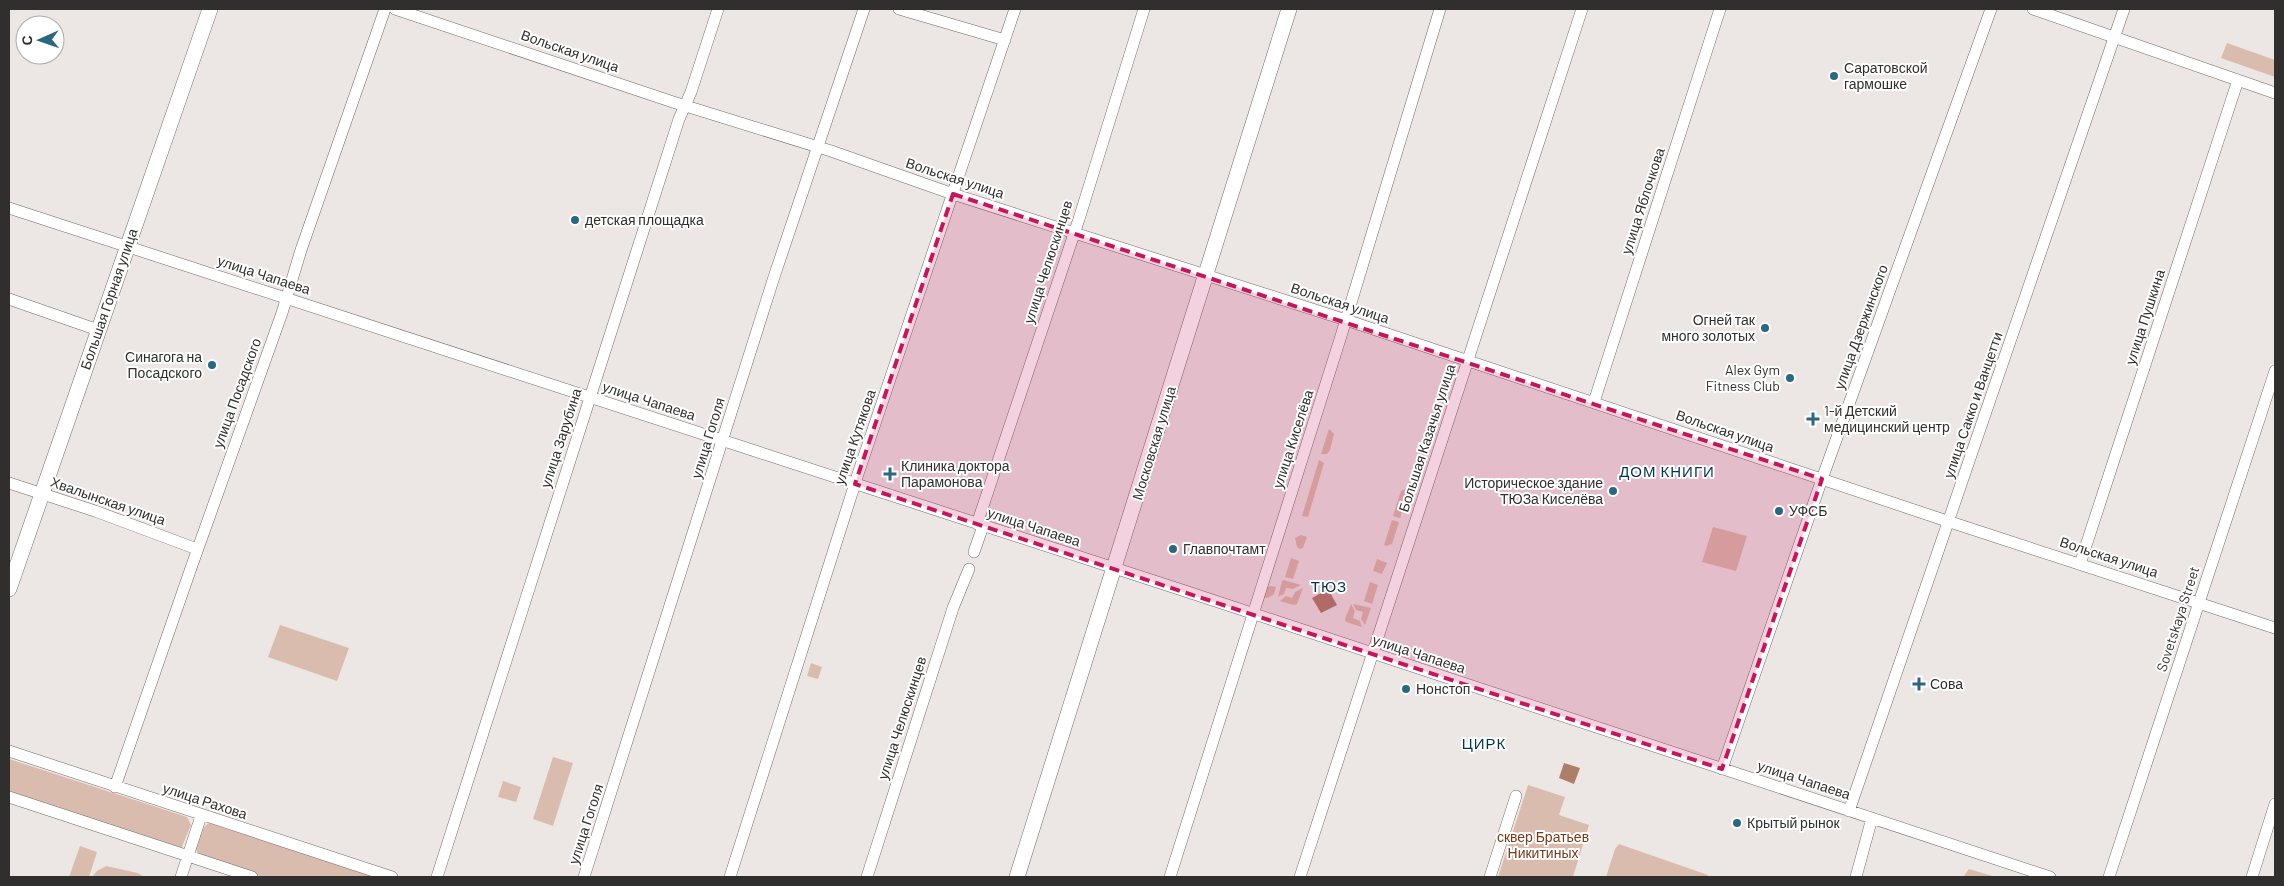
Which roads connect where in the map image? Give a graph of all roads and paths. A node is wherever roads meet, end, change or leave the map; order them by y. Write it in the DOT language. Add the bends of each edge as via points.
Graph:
graph roads {
  1 [pos="210,9"];
  2 [pos="385,9"];
  3 [pos="395,9"];
  4 [pos="718,9"];
  5 [pos="864,9"];
  6 [pos="899,9"];
  7 [pos="1015,9"];
  8 [pos="1144,9"];
  9 [pos="1289,9"];
  10 [pos="1440,9"];
  11 [pos="1582,9"];
  12 [pos="1720,9"];
  13 [pos="1991,9"];
  14 [pos="2033,9"];
  15 [pos="2124,9"];
  16 [pos="2114,37"];
  17 [pos="1004,40"];
  18 [pos="2238,80"];
  19 [pos="2275,94"];
  20 [pos="685,105"];
  21 [pos="817,148"];
  22 [pos="953,194"];
  23 [pos="9,208"];
  24 [pos="1074,232"];
  25 [pos="128,246"];
  26 [pos="1206,274"];
  27 [pos="286,298"];
  28 [pos="9,299"];
  29 [pos="1346,320"];
  30 [pos="98,330"];
  31 [pos="1467,361"];
  32 [pos="2275,371"];
  33 [pos="589,398"];
  34 [pos="1594,402"];
  35 [pos="723,441"];
  36 [pos="1822,479"];
  37 [pos="9,483"];
  38 [pos="855,484"];
  39 [pos="42,493"];
  40 [pos="1950,522"];
  41 [pos="980,525"];
  42 [pos="197,549"];
  43 [pos="974,552"];
  44 [pos="2080,564"];
  45 [pos="1115,568"];
  46 [pos="969,569"];
  47 [pos="9,589"];
  48 [pos="2199,603"];
  49 [pos="1253,614"];
  50 [pos="2275,628"];
  51 [pos="1373,655"];
  52 [pos="9,751"];
  53 [pos="1722,769"];
  54 [pos="115,787"];
  55 [pos="9,796"];
  56 [pos="1516,796"];
  57 [pos="2275,804"];
  58 [pos="1849,811"];
  59 [pos="200,816"];
  60 [pos="1872,818"];
  61 [pos="188,856"];
  62 [pos="181,877"];
  63 [pos="252,877"];
  64 [pos="392,877"];
  65 [pos="437,877"];
  66 [pos="584,877"];
  67 [pos="730,877"];
  68 [pos="867,877"];
  69 [pos="1017,877"];
  70 [pos="1170,877"];
  71 [pos="1300,877"];
  72 [pos="1490,877"];
  73 [pos="1856,877"];
  74 [pos="2050,877"];
  75 [pos="2109,877"];
  76 [pos="2252,877"];
  1 -- 25 [label="main road, Большая Горная улица"];
  2 -- 27 [label="street, улица Посадского"];
  3 -- 20 [label="street, Вольская улица"];
  4 -- 20 [label="street, улица Зарубина"];
  5 -- 21 [label="street, улица Гоголя"];
  6 -- 17 [label="street"];
  7 -- 17 [label="street, улица Кутякова"];
  8 -- 24 [label="street, улица Челюскинцев"];
  9 -- 26 [label="main road, Московская улица"];
  10 -- 29 [label="street, улица Киселёва"];
  11 -- 31 [label="street, Большая Казачья улица"];
  12 -- 34 [label="street, улица Яблочкова"];
  13 -- 36 [label="street, улица Дзержинского"];
  14 -- 16 [label="street"];
  15 -- 16 [label="street, улица Сакко и Ванцетти"];
  16 -- 18 [label="street"];
  16 -- 40 [label="street, улица Сакко и Ванцетти"];
  17 -- 22 [label="street, улица Кутякова"];
  18 -- 19 [label="street"];
  18 -- 44 [label="street, улица Пушкина"];
  20 -- 21 [label="street, Вольская улица"];
  20 -- 33 [label="street, улица Зарубина"];
  21 -- 22 [label="street, Вольская улица"];
  21 -- 35 [label="street, улица Гоголя"];
  22 -- 24 [label="street, Вольская улица"];
  22 -- 38 [label="street, улица Кутякова"];
  23 -- 25 [label="street, улица Чапаева"];
  24 -- 26 [label="street, Вольская улица"];
  24 -- 41 [label="street, улица Челюскинцев"];
  25 -- 27 [label="street, улица Чапаева"];
  25 -- 30 [label="main road, Большая Горная улица"];
  26 -- 29 [label="street, Вольская улица"];
  26 -- 45 [label="main road, Московская улица"];
  27 -- 33 [label="street, улица Чапаева"];
  27 -- 42 [label="street, улица Посадского"];
  28 -- 30 [label="street"];
  29 -- 31 [label="street, Вольская улица"];
  29 -- 49 [label="street, улица Киселёва"];
  30 -- 39 [label="main road, Большая Горная улица"];
  31 -- 34 [label="street, Вольская улица"];
  31 -- 51 [label="street, Большая Казачья улица"];
  32 -- 48 [label="street, Sovetskaya Street"];
  33 -- 35 [label="street, улица Чапаева"];
  33 -- 65 [label="street, улица Зарубина"];
  34 -- 36 [label="street, Вольская улица"];
  35 -- 38 [label="street, улица Чапаева"];
  35 -- 66 [label="street, улица Гоголя"];
  36 -- 40 [label="street, Вольская улица"];
  36 -- 53 [label="street, улица Дзержинского"];
  37 -- 39 [label="street, Хвалынская улица"];
  38 -- 41 [label="street, улица Чапаева"];
  38 -- 67 [label="street, улица Кутякова"];
  39 -- 42 [label="street, Хвалынская улица"];
  39 -- 47 [label="main road, Большая Горная улица"];
  40 -- 44 [label="street, Вольская улица"];
  40 -- 58 [label="street, улица Сакко и Ванцетти"];
  41 -- 43 [label="street, улица Челюскинцев"];
  41 -- 45 [label="street, улица Чапаева"];
  42 -- 54 [label="street, улица Посадского"];
  44 -- 48 [label="street, Вольская улица"];
  45 -- 49 [label="street, улица Чапаева"];
  45 -- 69 [label="main road, Московская улица"];
  46 -- 68 [label="street, улица Челюскинцев" via="953,608"];
  48 -- 50 [label="street, Вольская улица"];
  48 -- 75 [label="street, Sovetskaya Street"];
  49 -- 51 [label="street, улица Чапаева"];
  49 -- 70 [label="street, улица Киселёва"];
  51 -- 53 [label="street, улица Чапаева"];
  51 -- 71 [label="street, Большая Казачья улица"];
  52 -- 54 [label="street, улица Рахова"];
  53 -- 58 [label="street, улица Чапаева"];
  54 -- 59 [label="street, улица Рахова"];
  55 -- 61 [label="street"];
  56 -- 72 [label="street"];
  57 -- 76 [label="street"];
  58 -- 60 [label="street, улица Чапаева"];
  59 -- 61 [label="street"];
  59 -- 64 [label="street, улица Рахова"];
  60 -- 73 [label="street"];
  60 -- 74 [label="street, улица Чапаева"];
  61 -- 62 [label="street"];
  61 -- 63 [label="street"];
}
